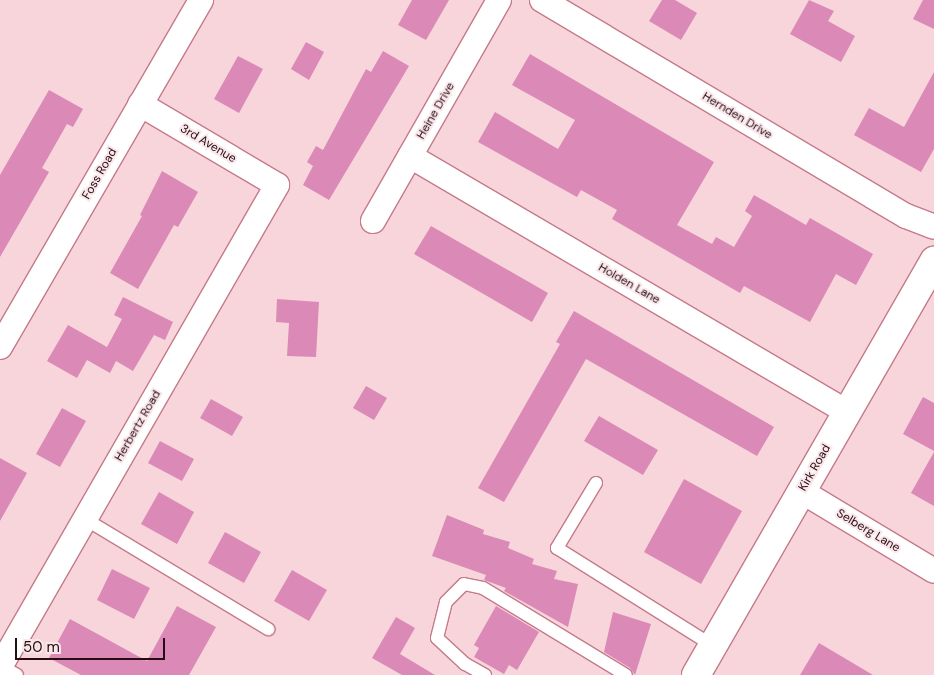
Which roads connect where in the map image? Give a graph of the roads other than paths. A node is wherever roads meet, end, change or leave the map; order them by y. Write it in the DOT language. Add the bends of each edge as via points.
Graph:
graph roads {
  1 [pos="201,0"];
  2 [pos="500,0"];
  3 [pos="542,0"];
  4 [pos="140,104"];
  5 [pos="410,156"];
  6 [pos="277,185"];
  7 [pos="373,221"];
  8 [pos="934,227"];
  9 [pos="934,261"];
  10 [pos="0,348"];
  11 [pos="847,412"];
  12 [pos="596,483"];
  13 [pos="802,491"];
  14 [pos="85,518"];
  15 [pos="934,571"];
  16 [pos="268,630"];
  17 [pos="713,646"];
  18 [pos="6,669"];
  19 [pos="485,675"];
  20 [pos="626,675"];
  21 [pos="696,675"];
  1 -- 4 [label="street, Foss Road"];
  2 -- 5 [label="street, Heine Drive"];
  3 -- 8 [label="street, Hernden Drive" via="906,216"];
  4 -- 6 [label="street, 3rd Avenue"];
  4 -- 10 [label="street, Foss Road"];
  5 -- 7 [label="street, Heine Drive"];
  5 -- 11 [label="street, Holden Lane"];
  6 -- 14 [label="street, Herbertz Road"];
  9 -- 11 [label="street, Kirk Road"];
  11 -- 13 [label="street, Kirk Road"];
  12 -- 17 [label="lane" via="557,548"];
  13 -- 15 [label="street, Selberg Lane"];
  13 -- 17 [label="street, Kirk Road"];
  14 -- 16 [label="lane"];
  14 -- 18 [label="street, Herbertz Road"];
  17 -- 21 [label="street, Kirk Road"];
  19 -- 20 [label="lane" via="465,664 437,638 446,602 464,584 483,588"];
}
